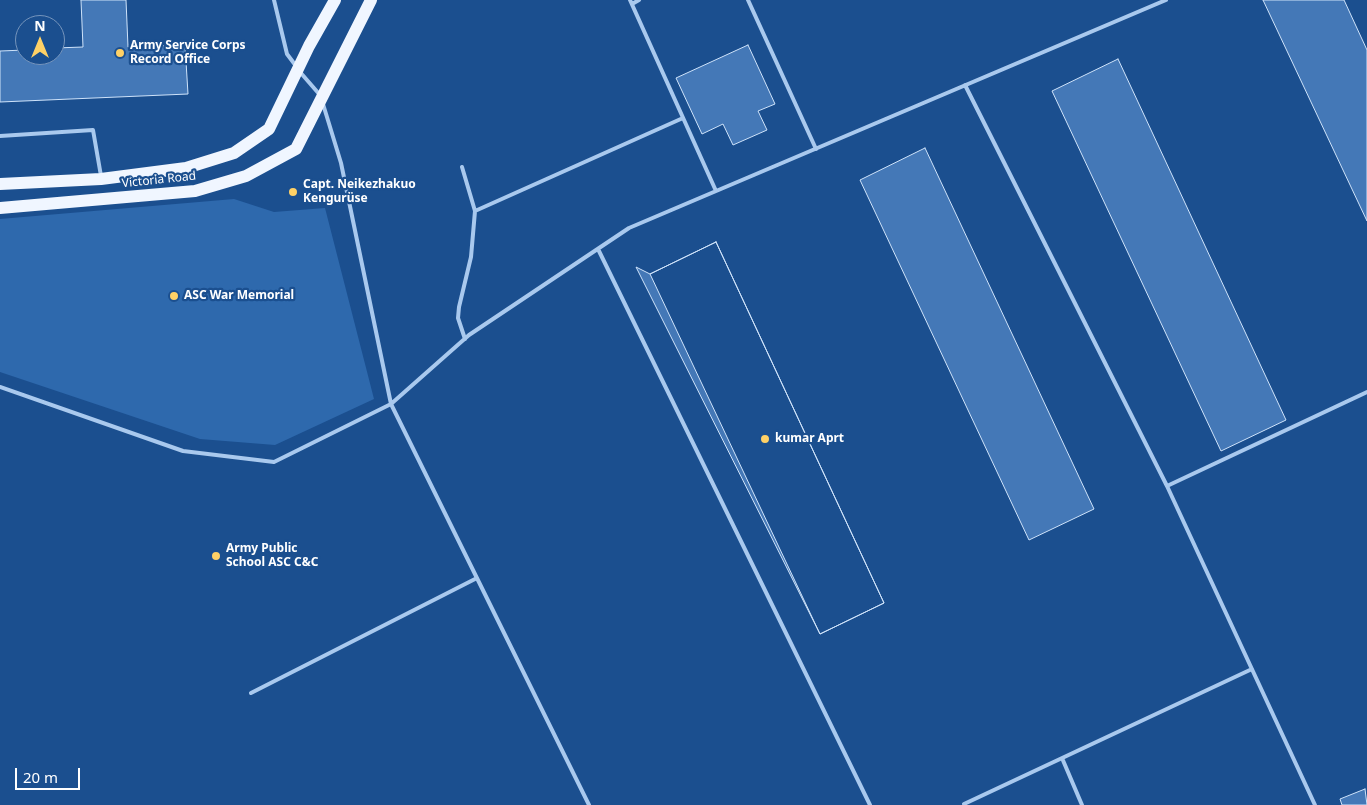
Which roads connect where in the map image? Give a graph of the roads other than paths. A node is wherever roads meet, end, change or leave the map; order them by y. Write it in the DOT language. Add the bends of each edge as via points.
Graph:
graph roads {
  1 [pos="274,0"];
  2 [pos="335,0"];
  3 [pos="371,0"];
  4 [pos="639,0"];
  5 [pos="748,0"];
  6 [pos="1166,0"];
  7 [pos="631,2"];
  8 [pos="299,70"];
  9 [pos="965,85"];
  10 [pos="321,97"];
  11 [pos="683,118"];
  12 [pos="0,136"];
  13 [pos="816,149"];
  14 [pos="462,167"];
  15 [pos="101,179"];
  16 [pos="0,184"];
  17 [pos="716,191"];
  18 [pos="0,208"];
  19 [pos="475,211"];
  20 [pos="598,249"];
  21 [pos="465,339"];
  22 [pos="0,387"];
  23 [pos="1367,392"];
  24 [pos="391,404"];
  25 [pos="1167,486"];
  26 [pos="477,578"];
  27 [pos="1252,669"];
  28 [pos="252,693"];
  29 [pos="1062,758"];
  30 [pos="964,804"];
  31 [pos="589,805"];
  32 [pos="870,805"];
  33 [pos="1082,805"];
  34 [pos="1315,805"];
  1 -- 8 [label="lane" via="287,54"];
  2 -- 8 [label="main road, Victoria Road"];
  3 -- 10 [label="main road, Victoria Road"];
  4 -- 7 [label="lane"];
  5 -- 13 [label="lane"];
  6 -- 9 [label="lane"];
  7 -- 11 [label="lane"];
  8 -- 10 [label="lane"];
  8 -- 15 [label="main road, Victoria Road" via="269,128 234,153 186,168"];
  9 -- 13 [label="lane"];
  9 -- 25 [label="lane"];
  10 -- 18 [label="main road, Victoria Road" via="296,149 246,176 195,191"];
  10 -- 24 [label="lane" via="341,163"];
  11 -- 17 [label="lane"];
  11 -- 19 [label="lane"];
  12 -- 15 [label="lane" via="93,130"];
  13 -- 17 [label="lane"];
  14 -- 19 [label="lane"];
  15 -- 16 [label="main road, Victoria Road"];
  17 -- 20 [label="lane" via="629,228"];
  19 -- 21 [label="lane" via="471,257 458,318"];
  20 -- 21 [label="lane"];
  20 -- 32 [label="lane"];
  21 -- 24 [label="lane"];
  22 -- 24 [label="lane" via="183,451 274,462"];
  23 -- 25 [label="lane"];
  24 -- 26 [label="lane"];
  25 -- 27 [label="lane"];
  26 -- 28 [label="lane"];
  26 -- 31 [label="lane"];
  27 -- 29 [label="lane"];
  27 -- 34 [label="lane"];
  29 -- 30 [label="lane"];
  29 -- 33 [label="lane"];
}
